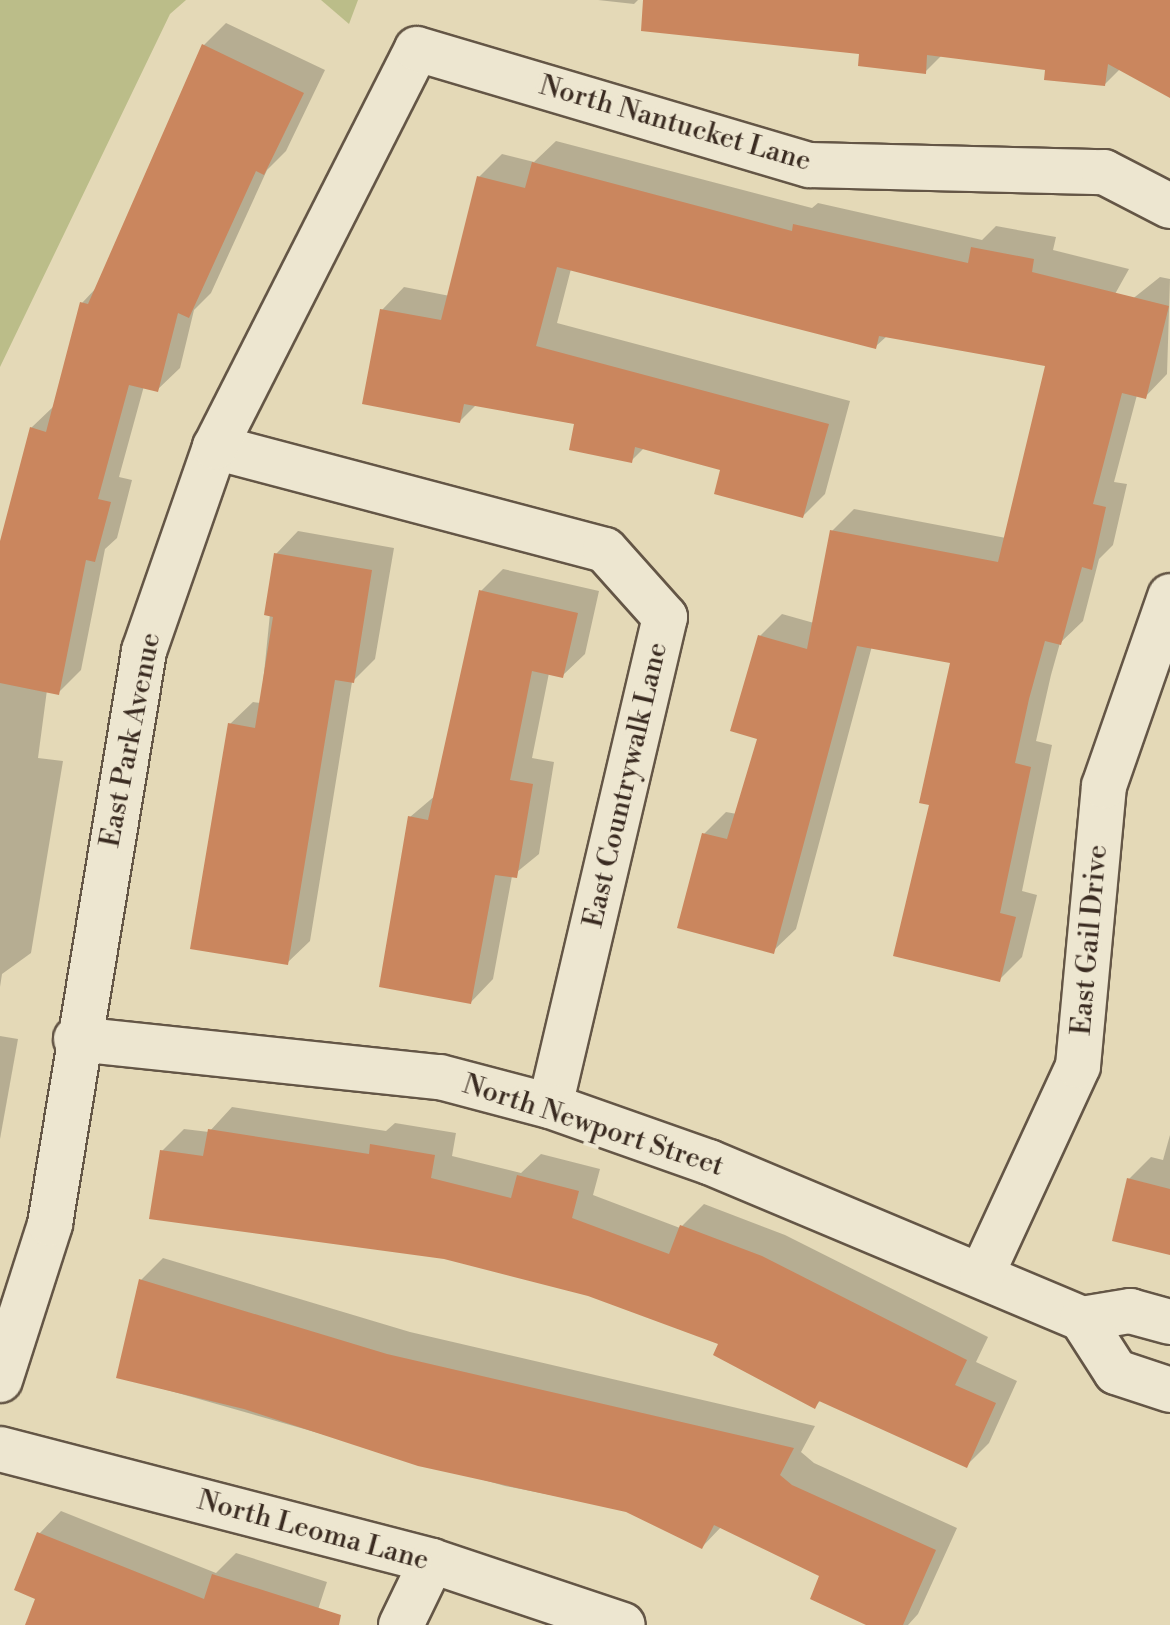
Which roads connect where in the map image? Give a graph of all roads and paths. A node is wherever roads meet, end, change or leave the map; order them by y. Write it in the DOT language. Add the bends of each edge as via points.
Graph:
graph roads {
  1 [pos="417,49"];
  2 [pos="1170,206"];
  3 [pos="215,447"];
  4 [pos="1170,596"];
  5 [pos="76,1039"];
  6 [pos="550,1106"];
  7 [pos="982,1274"];
  8 [pos="1082,1319"];
  9 [pos="1170,1322"];
  10 [pos="0,1380"];
  11 [pos="1170,1390"];
  12 [pos="0,1449"];
  13 [pos="432,1561"];
  14 [pos="401,1625"];
  15 [pos="623,1625"];
  1 -- 2 [label="street, North Nantucket Lane" via="809,165 1104,172"];
  1 -- 3 [label="street, East Park Avenue"];
  3 -- 5 [label="street, East Park Avenue" via="144,651"];
  3 -- 6 [label="street, East Countrywalk Lane" via="605,550 665,617"];
  4 -- 7 [label="street, East Gail Drive" via="1104,786 1078,1066"];
  5 -- 6 [label="street, North Newport Street" via="440,1077"];
  5 -- 10 [label="street, East Park Avenue" via="50,1224"];
  6 -- 7 [label="street, North Newport Street"];
  7 -- 8 [label="street, North Newport Street"];
  8 -- 9 [label="street" via="1130,1311"];
  8 -- 11 [label="street" via="1116,1372"];
  12 -- 13 [label="street, North Leoma Lane"];
  13 -- 14 [label="street"];
  13 -- 15 [label="street, North Leoma Lane"];
}
